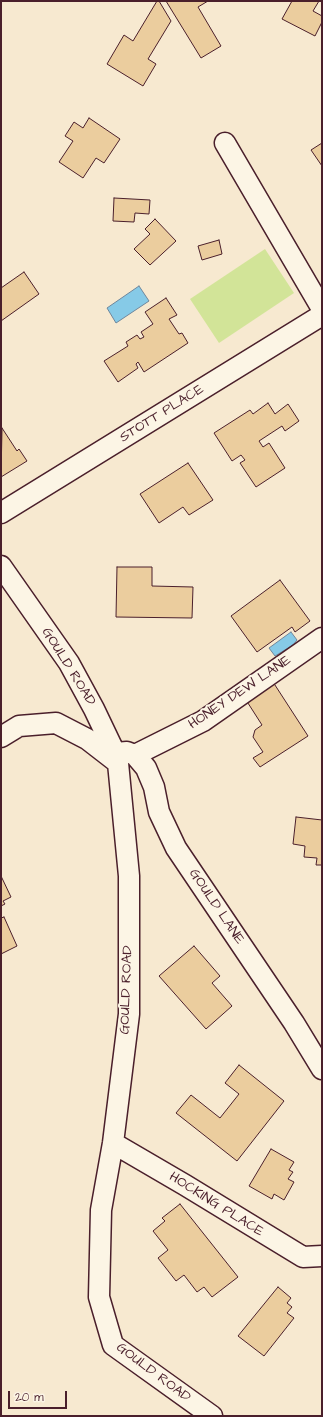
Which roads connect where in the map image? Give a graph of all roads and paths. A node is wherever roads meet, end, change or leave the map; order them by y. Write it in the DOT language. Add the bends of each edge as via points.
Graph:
graph roads {
  1 [pos="224,143"];
  2 [pos="322,309"];
  3 [pos="322,315"];
  4 [pos="1,513"];
  5 [pos="1,566"];
  6 [pos="322,638"];
  7 [pos="1,737"];
  8 [pos="123,757"];
  9 [pos="322,1069"];
  10 [pos="112,1144"];
  11 [pos="322,1256"];
  12 [pos="212,1416"];
  1 -- 2 [label="street"];
  3 -- 4 [label="street, STOTT PLACE"];
  5 -- 8 [label="street, GOULD ROAD" via="68,663"];
  6 -- 8 [label="street, HONEY DEW LANE" via="203,722"];
  7 -- 8 [label="street" via="19,726 56,723"];
  8 -- 9 [label="street, GOULD LANE" via="146,768 154,787 159,812 176,848"];
  8 -- 10 [label="street, GOULD ROAD" via="129,876 129,1014"];
  10 -- 11 [label="street, HOCKING PLACE" via="303,1257"];
  10 -- 12 [label="street, GOULD ROAD" via="101,1210 99,1297 113,1345"];
}
